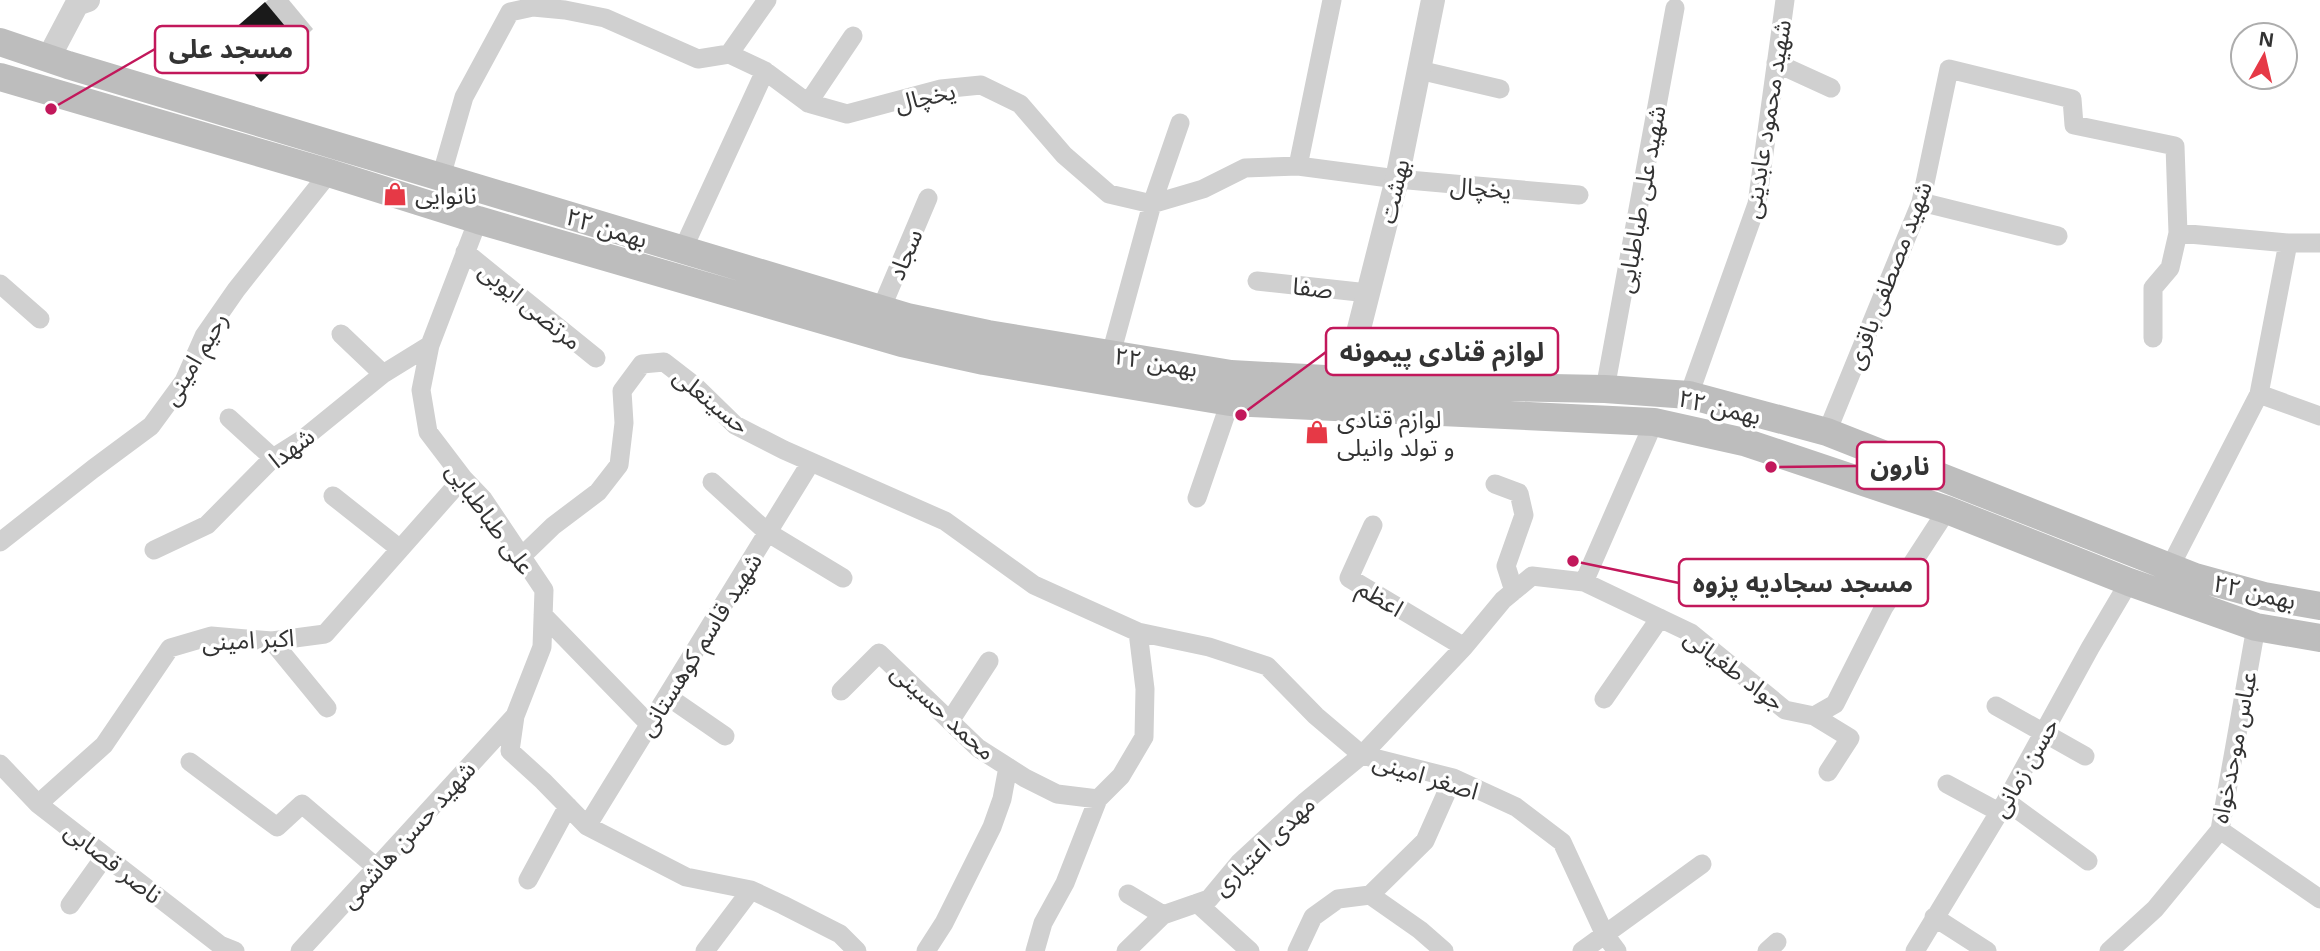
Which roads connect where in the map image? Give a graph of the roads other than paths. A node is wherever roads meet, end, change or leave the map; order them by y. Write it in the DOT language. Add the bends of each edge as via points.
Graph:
graph roads {
  1 [pos="88,0"];
  2 [pos="767,0"];
  3 [pos="1332,0"];
  4 [pos="1433,0"];
  5 [pos="1785,0"];
  6 [pos="1675,8"];
  7 [pos="0,31"];
  8 [pos="853,37"];
  9 [pos="24,50"];
  10 [pos="729,54"];
  11 [pos="1776,63"];
  12 [pos="1419,70"];
  13 [pos="765,71"];
  14 [pos="0,77"];
  15 [pos="1831,88"];
  16 [pos="1500,89"];
  17 [pos="807,103"];
  18 [pos="1180,123"];
  19 [pos="1298,166"];
  20 [pos="329,173"];
  21 [pos="440,177"];
  22 [pos="1397,179"];
  23 [pos="1579,195"];
  24 [pos="928,198"];
  25 [pos="1921,202"];
  26 [pos="1152,204"];
  27 [pos="478,220"];
  28 [pos="2178,233"];
  29 [pos="2058,236"];
  30 [pos="2288,243"];
  31 [pos="2320,243"];
  32 [pos="682,249"];
  33 [pos="466,252"];
  34 [pos="1257,281"];
  35 [pos="0,284"];
  36 [pos="1368,293"];
  37 [pos="880,309"];
  38 [pos="40,319"];
  39 [pos="341,334"];
  40 [pos="2153,338"];
  41 [pos="430,345"];
  42 [pos="1111,354"];
  43 [pos="596,358"];
  44 [pos="1061,360"];
  45 [pos="383,374"];
  46 [pos="1346,380"];
  47 [pos="1605,389"];
  48 [pos="2259,394"];
  49 [pos="1689,395"];
  50 [pos="1230,401"];
  51 [pos="2320,416"];
  52 [pos="229,418"];
  53 [pos="1654,422"];
  54 [pos="1827,432"];
  55 [pos="273,458"];
  56 [pos="811,462"];
  57 [pos="463,478"];
  58 [pos="712,482"];
  59 [pos="1495,484"];
  60 [pos="333,496"];
  61 [pos="1197,498"];
  62 [pos="1947,510"];
  63 [pos="1373,525"];
  64 [pos="767,532"];
  65 [pos="0,542"];
  66 [pos="400,549"];
  67 [pos="154,550"];
  68 [pos="522,556"];
  69 [pos="2170,567"];
  70 [pos="843,578"];
  71 [pos="1584,582"];
  72 [pos="2129,582"];
  73 [pos="1514,591"];
  74 [pos="2320,606"];
  75 [pos="543,615"];
  76 [pos="1660,618"];
  77 [pos="2256,627"];
  78 [pos="1138,632"];
  79 [pos="2320,638"];
  80 [pos="272,641"];
  81 [pos="1464,647"];
  82 [pos="989,661"];
  83 [pos="841,691"];
  84 [pos="667,696"];
  85 [pos="1604,699"];
  86 [pos="1996,706"];
  87 [pos="327,708"];
  88 [pos="515,716"];
  89 [pos="1814,716"];
  90 [pos="950,721"];
  91 [pos="649,724"];
  92 [pos="2044,733"];
  93 [pos="726,736"];
  94 [pos="1362,755"];
  95 [pos="2085,756"];
  96 [pos="190,762"];
  97 [pos="0,764"];
  98 [pos="1007,767"];
  99 [pos="1828,772"];
  100 [pos="1453,778"];
  101 [pos="1948,784"];
  102 [pos="1098,799"];
  103 [pos="38,804"];
  104 [pos="568,807"];
  105 [pos="2002,807"];
  106 [pos="587,825"];
  107 [pos="2220,830"];
  108 [pos="105,856"];
  109 [pos="2088,860"];
  110 [pos="1702,864"];
  111 [pos="377,868"];
  112 [pos="528,880"];
  113 [pos="751,890"];
  114 [pos="1128,894"];
  115 [pos="1370,895"];
  116 [pos="2320,899"];
  117 [pos="1197,903"];
  118 [pos="70,905"];
  119 [pos="1163,915"];
  120 [pos="1934,918"];
  121 [pos="1605,934"];
  122 [pos="223,949"];
  123 [pos="300,951"];
  124 [pos="705,951"];
  125 [pos="857,951"];
  126 [pos="926,951"];
  127 [pos="1035,951"];
  128 [pos="1126,951"];
  129 [pos="1250,951"];
  130 [pos="1297,951"];
  131 [pos="1444,951"];
  132 [pos="1582,951"];
  133 [pos="1618,951"];
  134 [pos="1915,951"];
  135 [pos="1987,951"];
  136 [pos="2109,951"];
  1 -- 9 [label="street" via="77,4"];
  2 -- 10 [label="street"];
  3 -- 19 [label="street"];
  4 -- 12 [label="street, بهشت"];
  5 -- 11 [label="street, شهید محمود عابدینی"];
  6 -- 47 [label="street, شهید علی طباطبایی"];
  7 -- 9 [label="main road"];
  8 -- 17 [label="street"];
  9 -- 21 [label="main road, ۲۲ بهمن"];
  10 -- 13 [label="street, یخچال"];
  10 -- 21 [label="street" via="698,59 604,18 565,10 510,12 464,97"];
  11 -- 15 [label="street"];
  11 -- 49 [label="street, شهید محمود عابدینی" via="1757,204"];
  12 -- 16 [label="street"];
  12 -- 22 [label="street, بهشت"];
  13 -- 17 [label="street, یخچال"];
  13 -- 32 [label="street"];
  14 -- 20 [label="main road, ۲۲ بهمن"];
  17 -- 26 [label="street, یخچال" via="847,114 941,89 981,85 1020,104 1064,155 1109,194"];
  18 -- 26 [label="street"];
  19 -- 22 [label="street, یخچال"];
  19 -- 26 [label="street, یخچال" via="1245,168 1203,189"];
  20 -- 27 [label="main road, ۲۲ بهمن"];
  20 -- 65 [label="street, رحیم امینی" via="229,299 204,336 184,381 151,426"];
  21 -- 32 [label="main road, ۲۲ بهمن"];
  22 -- 23 [label="street, یخچال"];
  22 -- 36 [label="street, بهشت"];
  24 -- 37 [label="street, سجاد"];
  25 -- 28 [label="street, شهید مصطفی باقری" via="1949,69 2072,99 2074,125 2175,146"];
  25 -- 29 [label="street"];
  25 -- 54 [label="street, شهید مصطفی باقری"];
  26 -- 42 [label="street"];
  27 -- 33 [label="street, علی طباطبایی"];
  27 -- 44 [label="main road, ۲۲ بهمن" via="902,343 984,361"];
  28 -- 30 [label="street"];
  28 -- 40 [label="street, شهید مصطفی باقری" via="2170,268 2152,288"];
  30 -- 31 [label="street"];
  30 -- 48 [label="street"];
  32 -- 37 [label="main road, ۲۲ بهمن"];
  33 -- 41 [label="street, علی طباطبایی"];
  33 -- 43 [label="street, مرتضی ایوبی"];
  34 -- 36 [label="street, صفا"];
  35 -- 38 [label="street"];
  36 -- 46 [label="street, بهشت"];
  37 -- 44 [label="main road, ۲۲ بهمن" via="988,334"];
  39 -- 45 [label="street"];
  41 -- 45 [label="street, شهدا"];
  41 -- 57 [label="street, علی طباطبایی" via="421,390 428,432"];
  42 -- 44 [label="main road, ۲۲ بهمن"];
  42 -- 46 [label="main road, ۲۲ بهمن" via="1231,374"];
  44 -- 50 [label="main road, ۲۲ بهمن"];
  45 -- 55 [label="street, شهدا"];
  46 -- 47 [label="main road, ۲۲ بهمن"];
  47 -- 49 [label="main road, ۲۲ بهمن"];
  48 -- 51 [label="street"];
  48 -- 69 [label="street"];
  49 -- 54 [label="main road, ۲۲ بهمن"];
  50 -- 53 [label="main road, ۲۲ بهمن"];
  50 -- 61 [label="street"];
  52 -- 55 [label="street"];
  53 -- 62 [label="main road, ۲۲ بهمن" via="1744,442"];
  53 -- 71 [label="street"];
  54 -- 69 [label="main road, ۲۲ بهمن"];
  55 -- 67 [label="street, شهدا" via="207,525"];
  56 -- 64 [label="street, شهید قاسم کوهستانی"];
  56 -- 68 [label="street, حسینعلی" via="735,425 664,362 642,364 622,391 624,422 618,465 598,492"];
  56 -- 78 [label="street, حسینعلی" via="945,521 1034,585"];
  57 -- 66 [label="street, اکبر امینی"];
  57 -- 68 [label="street, علی طباطبایی"];
  58 -- 64 [label="street"];
  59 -- 73 [label="street" via="1519,493 1524,515 1506,566"];
  60 -- 66 [label="street"];
  62 -- 72 [label="main road, ۲۲ بهمن"];
  62 -- 89 [label="street, جواد طغیانی" via="1884,607 1835,705"];
  63 -- 81 [label="street, اعظم" via="1349,578"];
  64 -- 70 [label="street"];
  64 -- 84 [label="street, شهید قاسم کوهستانی"];
  66 -- 80 [label="street, اکبر امینی" via="325,634"];
  68 -- 75 [label="street, علی طباطبایی" via="544,590"];
  69 -- 74 [label="main road, ۲۲ بهمن" via="2252,593"];
  71 -- 73 [label="street, جواد طغیانی" via="1532,576"];
  71 -- 76 [label="street, جواد طغیانی"];
  72 -- 77 [label="main road, ۲۲ بهمن"];
  72 -- 92 [label="street, حسن زمانی"];
  73 -- 81 [label="street, مهدی اعتباری"];
  75 -- 88 [label="street, علی طباطبایی" via="542,647"];
  75 -- 91 [label="street"];
  76 -- 85 [label="street"];
  76 -- 89 [label="street, جواد طغیانی" via="1691,633 1785,710"];
  77 -- 79 [label="main road, ۲۲ بهمن"];
  77 -- 107 [label="street, عباس موحدخواه"];
  78 -- 94 [label="street, حسینعلی" via="1209,647 1266,666"];
  78 -- 102 [label="street" via="1145,689 1144,737 1121,776"];
  80 -- 87 [label="street"];
  80 -- 103 [label="street, اکبر امینی" via="211,636 170,648 104,744"];
  81 -- 94 [label="street, مهدی اعتباری"];
  82 -- 90 [label="street"];
  83 -- 90 [label="street, محمد حسینی" via="879,653"];
  84 -- 91 [label="street, شهید قاسم کوهستانی"];
  84 -- 93 [label="street"];
  86 -- 92 [label="street"];
  88 -- 104 [label="street, علی طباطبایی" via="510,751"];
  88 -- 111 [label="street, شهید حسن هاشمی"];
  89 -- 99 [label="street" via="1850,738"];
  90 -- 98 [label="street, محمد حسینی"];
  91 -- 106 [label="street, شهید قاسم کوهستانی"];
  92 -- 95 [label="street"];
  92 -- 105 [label="street, حسن زمانی"];
  94 -- 100 [label="street, اصغر امینی"];
  94 -- 117 [label="street, مهدی اعتباری" via="1239,863 1209,899"];
  96 -- 111 [label="street" via="277,827 302,804"];
  97 -- 103 [label="street, ناصر قصابی"];
  98 -- 102 [label="street, محمد حسینی" via="1056,794"];
  98 -- 126 [label="street" via="992,827"];
  100 -- 115 [label="street" via="1425,841"];
  100 -- 121 [label="street, اصغر امینی" via="1516,807 1562,842"];
  101 -- 105 [label="street"];
  102 -- 127 [label="street"];
  103 -- 108 [label="street, ناصر قصابی"];
  104 -- 106 [label="street, علی طباطبایی"];
  104 -- 112 [label="street"];
  105 -- 109 [label="street"];
  105 -- 120 [label="street, حسن زمانی"];
  106 -- 113 [label="street, علی طباطبایی" via="686,877"];
  107 -- 116 [label="street"];
  107 -- 136 [label="street, عباس موحدخواه" via="2155,909"];
  108 -- 118 [label="street"];
  108 -- 122 [label="street, ناصر قصابی"];
  110 -- 121 [label="street"];
  111 -- 123 [label="street, شهید حسن هاشمی"];
  113 -- 124 [label="street"];
  113 -- 125 [label="street, علی طباطبایی" via="840,934"];
  114 -- 119 [label="street"];
  115 -- 130 [label="street" via="1338,900 1313,916"];
  115 -- 131 [label="street"];
  117 -- 119 [label="street, مهدی اعتباری"];
  117 -- 129 [label="street"];
  119 -- 128 [label="street, مهدی اعتباری"];
  120 -- 134 [label="street, حسن زمانی"];
  120 -- 135 [label="street"];
  121 -- 132 [label="street"];
  121 -- 133 [label="street, اصغر امینی"];
}
